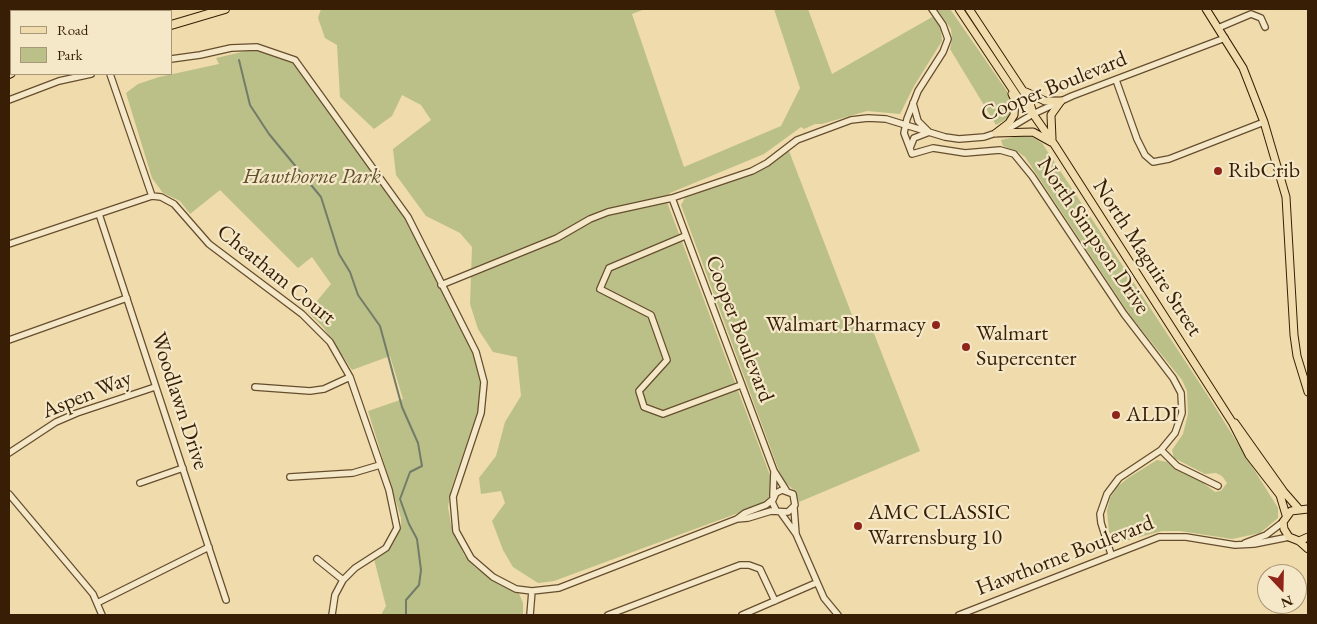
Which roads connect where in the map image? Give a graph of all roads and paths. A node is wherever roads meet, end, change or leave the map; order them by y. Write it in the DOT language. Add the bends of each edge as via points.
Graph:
graph roads {
  1 [pos="225,9"];
  2 [pos="932,9"];
  3 [pos="959,9"];
  4 [pos="969,9"];
  5 [pos="1206,9"];
  6 [pos="172,25"];
  7 [pos="1265,27"];
  8 [pos="1218,28"];
  9 [pos="1225,38"];
  10 [pos="172,59"];
  11 [pos="86,75"];
  12 [pos="110,75"];
  13 [pos="1006,79"];
  14 [pos="1116,80"];
  15 [pos="1023,90"];
  16 [pos="9,100"];
  17 [pos="1061,101"];
  18 [pos="912,103"];
  19 [pos="1033,114"];
  20 [pos="1264,122"];
  21 [pos="905,125"];
  22 [pos="930,133"];
  23 [pos="996,133"];
  24 [pos="1054,144"];
  25 [pos="910,148"];
  26 [pos="152,196"];
  27 [pos="672,198"];
  28 [pos="99,214"];
  29 [pos="685,236"];
  30 [pos="9,244"];
  31 [pos="441,284"];
  32 [pos="127,298"];
  33 [pos="9,340"];
  34 [pos="350,377"];
  35 [pos="741,385"];
  36 [pos="155,387"];
  37 [pos="255,387"];
  38 [pos="1308,392"];
  39 [pos="1232,422"];
  40 [pos="1161,450"];
  41 [pos="9,454"];
  42 [pos="380,465"];
  43 [pos="183,468"];
  44 [pos="774,471"];
  45 [pos="290,477"];
  46 [pos="140,483"];
  47 [pos="1218,486"];
  48 [pos="786,490"];
  49 [pos="9,494"];
  50 [pos="773,498"];
  51 [pos="794,508"];
  52 [pos="1305,509"];
  53 [pos="779,512"];
  54 [pos="737,519"];
  55 [pos="1284,519"];
  56 [pos="796,534"];
  57 [pos="1289,537"];
  58 [pos="1308,537"];
  59 [pos="1299,541"];
  60 [pos="1243,544"];
  61 [pos="209,547"];
  62 [pos="1308,549"];
  63 [pos="1111,554"];
  64 [pos="317,559"];
  65 [pos="343,580"];
  66 [pos="816,583"];
  67 [pos="532,591"];
  68 [pos="226,600"];
  69 [pos="775,601"];
  70 [pos="97,603"];
  71 [pos="102,615"];
  72 [pos="332,615"];
  73 [pos="530,615"];
  74 [pos="608,615"];
  75 [pos="742,615"];
  76 [pos="838,615"];
  77 [pos="959,615"];
  1 -- 6 [label="highway"];
  2 -- 18 [label="street" via="948,34 946,45"];
  3 -- 13 [label="main road, North Maguire Street"];
  4 -- 15 [label="main road, North Maguire Street"];
  5 -- 8 [label="main road"];
  7 -- 8 [label="street" via="1261,18 1251,14"];
  8 -- 9 [label="main road"];
  9 -- 14 [label="street, Cooper Boulevard"];
  9 -- 20 [label="main road" via="1243,68"];
  10 -- 31 [label="street" via="231,48 257,47 295,60 408,217"];
  11 -- 16 [label="street" via="59,81"];
  12 -- 26 [label="street"];
  13 -- 19 [label="main road, North Maguire Street"];
  13 -- 23 [label="main road" via="1016,108 1010,123"];
  14 -- 17 [label="street, Cooper Boulevard"];
  14 -- 20 [label="street" via="1145,155 1153,162 1169,159"];
  15 -- 17 [label="main road" via="1045,101"];
  15 -- 19 [label="main road, North Maguire Street"];
  17 -- 19 [label="street, Cooper Boulevard"];
  17 -- 24 [label="main road" via="1050,115"];
  18 -- 21 [label="street"];
  18 -- 22 [label="street" via="918,121"];
  19 -- 23 [label="street, Cooper Boulevard"];
  19 -- 24 [label="main road, North Maguire Street"];
  20 -- 38 [label="main road" via="1286,197 1294,335"];
  21 -- 22 [label="street, Cooper Boulevard"];
  21 -- 25 [label="street" via="904,133"];
  21 -- 27 [label="street, Cooper Boulevard" via="886,119 851,120 797,140 752,171"];
  22 -- 23 [label="street, Cooper Boulevard" via="959,139"];
  22 -- 25 [label="street" via="918,135 911,141"];
  23 -- 24 [label="main road" via="1033,132"];
  24 -- 39 [label="main road, North Maguire Street"];
  25 -- 40 [label="street, North Simpson Drive" via="912,154 933,148 965,153 1000,150 1014,154 1024,164 1181,394 1180,424"];
  26 -- 28 [label="street"];
  26 -- 34 [label="street, Cheatham Court" via="174,204 209,244 302,314 330,342"];
  27 -- 29 [label="street, Cooper Boulevard"];
  27 -- 31 [label="street, Cooper Boulevard" via="608,212 557,238"];
  28 -- 30 [label="street"];
  28 -- 32 [label="street, Woodlawn Drive"];
  29 -- 35 [label="street, Cooper Boulevard"];
  29 -- 35 [label="street" via="608,268 600,289 651,315 666,360 639,391 644,407 663,414"];
  31 -- 67 [label="street" via="476,352 484,382 481,412 453,497 456,531 471,558 493,577 516,589"];
  32 -- 33 [label="street"];
  32 -- 36 [label="street, Woodlawn Drive"];
  34 -- 37 [label="street" via="324,389 310,391"];
  34 -- 42 [label="street, Cheatham Court"];
  35 -- 44 [label="street, Cooper Boulevard"];
  36 -- 41 [label="street, Aspen Way" via="70,416"];
  36 -- 43 [label="street, Woodlawn Drive"];
  39 -- 52 [label="main road, North Maguire Street"];
  39 -- 55 [label="main road, North Maguire Street" via="1249,456 1280,495 1285,505"];
  40 -- 47 [label="street" via="1181,468"];
  40 -- 63 [label="street, North Simpson Drive" via="1119,478 1107,494 1100,514"];
  42 -- 45 [label="street" via="353,473"];
  42 -- 65 [label="street, Cheatham Court" via="397,528 386,548"];
  43 -- 46 [label="street"];
  43 -- 61 [label="street, Woodlawn Drive"];
  44 -- 48 [label="street, Cooper Boulevard"];
  44 -- 50 [label="street, Cooper Boulevard"];
  48 -- 50 [label="street" via="779,491"];
  48 -- 51 [label="street" via="795,497"];
  49 -- 70 [label="street"];
  50 -- 53 [label="street" via="773,505"];
  50 -- 54 [label="street" via="766,505"];
  51 -- 53 [label="street"];
  51 -- 56 [label="street"];
  52 -- 55 [label="main road"];
  53 -- 54 [label="street"];
  53 -- 56 [label="street"];
  54 -- 67 [label="street" via="559,588"];
  55 -- 57 [label="main road, North Maguire Street" via="1284,529"];
  55 -- 60 [label="street, Hawthorne Boulevard" via="1266,535"];
  56 -- 66 [label="street"];
  57 -- 59 [label="main road"];
  57 -- 60 [label="street, Hawthorne Boulevard"];
  58 -- 59 [label="main road"];
  59 -- 62 [label="main road"];
  60 -- 63 [label="street, Hawthorne Boulevard" via="1174,535 1144,541"];
  61 -- 68 [label="street, Woodlawn Drive"];
  61 -- 70 [label="street"];
  63 -- 77 [label="street, Hawthorne Boulevard"];
  64 -- 65 [label="street"];
  65 -- 72 [label="street, Cheatham Court" via="335,595"];
  66 -- 69 [label="street"];
  66 -- 76 [label="street"];
  67 -- 73 [label="street"];
  69 -- 74 [label="street" via="760,569 740,565"];
  69 -- 75 [label="street"];
  70 -- 71 [label="street"];
}
